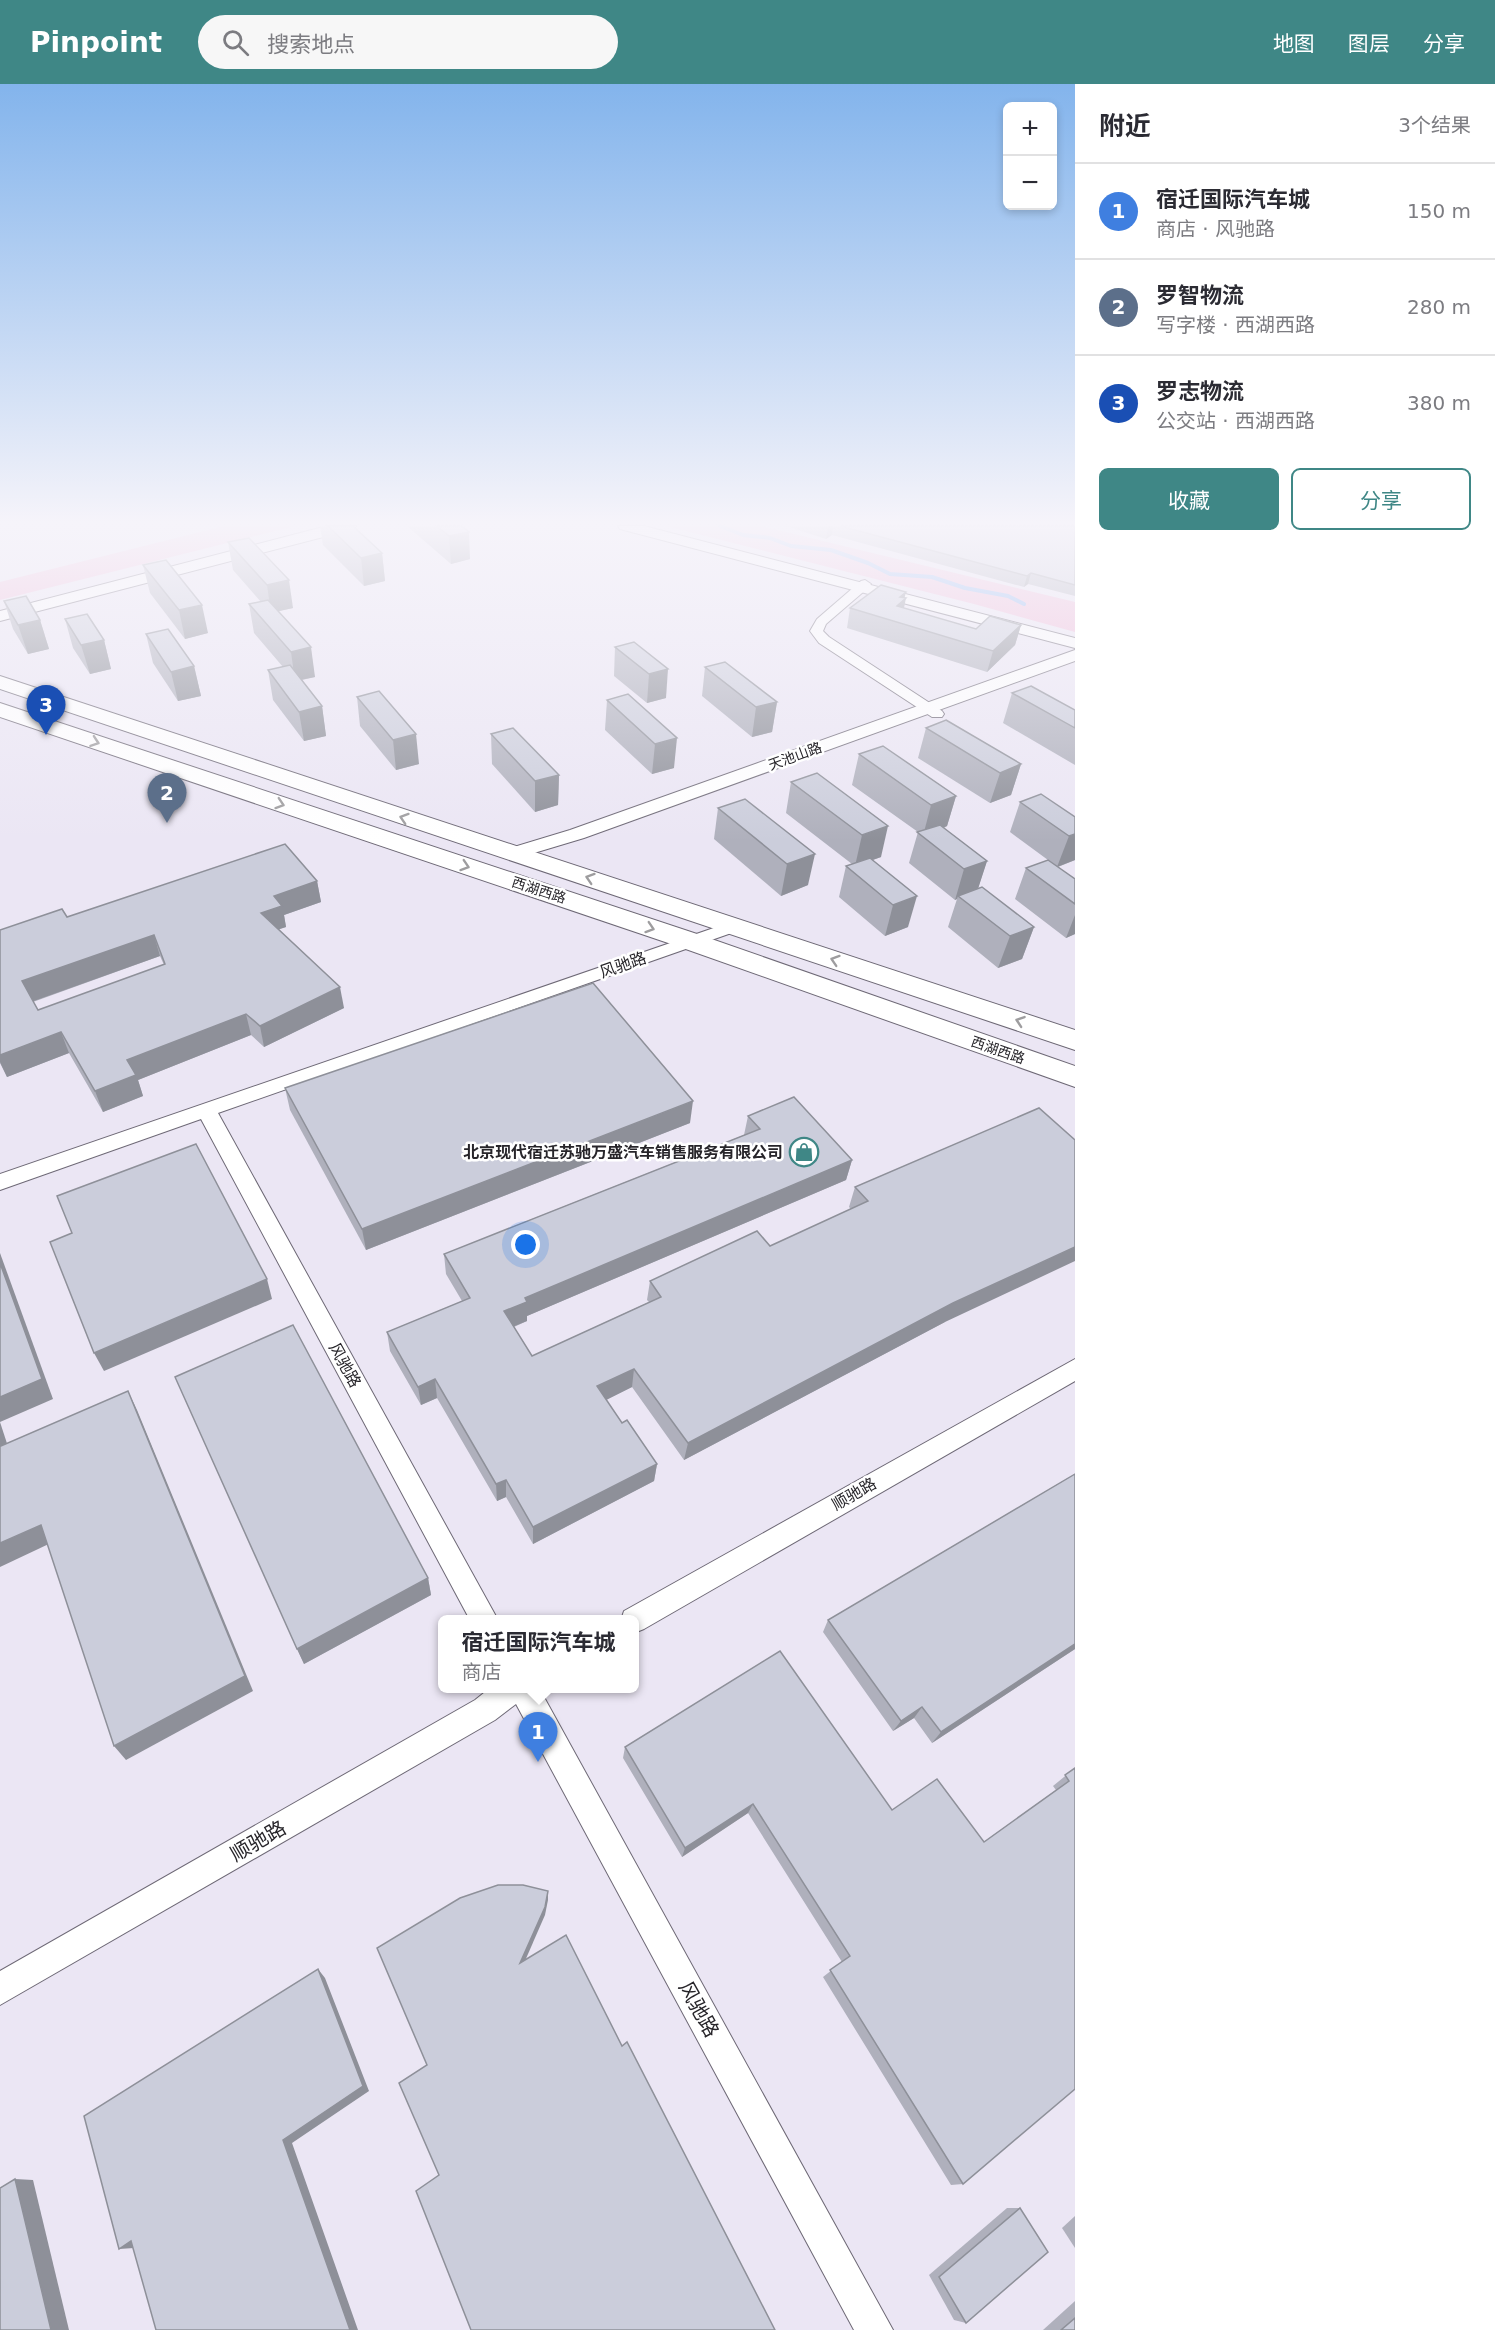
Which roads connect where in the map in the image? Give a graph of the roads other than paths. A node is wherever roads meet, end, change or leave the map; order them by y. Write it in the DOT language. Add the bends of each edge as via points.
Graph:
graph roads {
  1 [pos="816,631"];
  2 [pos="1030,631"];
  3 [pos="1046,631"];
  4 [pos="1075,638"];
  5 [pos="1075,643"];
  6 [pos="1075,655"];
  7 [pos="1075,663"];
  8 [pos="0,682"];
  9 [pos="0,710"];
  10 [pos="933,711"];
  11 [pos="514,854"];
  12 [pos="551,865"];
  13 [pos="734,926"];
  14 [pos="690,941"];
  15 [pos="1075,1040"];
  16 [pos="1075,1077"];
  17 [pos="206,1110"];
  18 [pos="0,1182"];
  19 [pos="1075,1369"];
  20 [pos="482,1615"];
  21 [pos="639,1617"];
  22 [pos="508,1693"];
  23 [pos="525,1693"];
  24 [pos="0,1989"];
  25 [pos="874,2330"];
  1 -- 10 [label="street" via="824,640"];
  2 -- 5 [label="street"];
  3 -- 4 [label="street"];
  6 -- 10 [label="street, 天池山路"];
  7 -- 10 [label="street, 天池山路"];
  11 -- 8 [label="main road, 西湖西路, one-way"];
  9 -- 14 [label="main road, 西湖西路, one-way"];
  10 -- 11 [label="street, 天池山路"];
  10 -- 12 [label="street, 天池山路" via="586,842"];
  11 -- 12 [label="main road, 西湖西路"];
  13 -- 12 [label="main road, 西湖西路, one-way"];
  13 -- 14 [label="street, 风驰路"];
  15 -- 13 [label="main road, 西湖西路, one-way"];
  14 -- 16 [label="main road, 西湖西路"];
  14 -- 17 [label="street, 风驰路"];
  17 -- 18 [label="street, 风驰路"];
  17 -- 20 [label="street, 风驰路"];
  19 -- 21 [label="street, 顺驰路"];
  22 -- 24 [label="street, 顺驰路"];
  23 -- 25 [label="street, 风驰路"];
}
